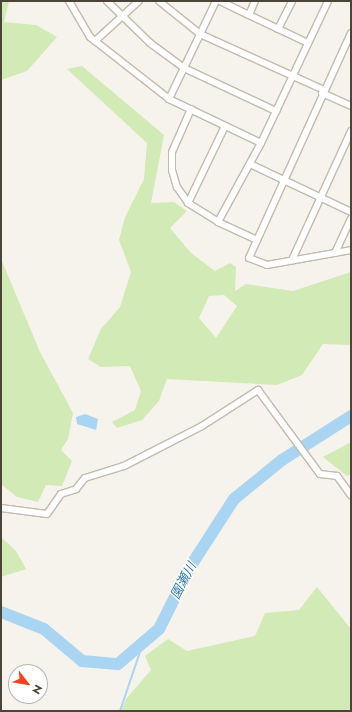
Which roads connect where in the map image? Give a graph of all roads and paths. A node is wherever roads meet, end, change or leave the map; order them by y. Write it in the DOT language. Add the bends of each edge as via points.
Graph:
graph roads {
  1 [pos="69,1"];
  2 [pos="107,1"];
  3 [pos="139,1"];
  4 [pos="159,1"];
  5 [pos="216,1"];
  6 [pos="220,1"];
  7 [pos="255,1"];
  8 [pos="292,1"];
  9 [pos="328,1"];
  10 [pos="249,15"];
  11 [pos="121,17"];
  12 [pos="278,29"];
  13 [pos="351,33"];
  14 [pos="200,34"];
  15 [pos="95,41"];
  16 [pos="308,43"];
  17 [pos="184,68"];
  18 [pos="292,76"];
  19 [pos="323,92"];
  20 [pos="169,99"];
  21 [pos="351,106"];
  22 [pos="191,109"];
  23 [pos="276,111"];
  24 [pos="224,126"];
  25 [pos="351,131"];
  26 [pos="261,143"];
  27 [pos="250,164"];
  28 [pos="284,180"];
  29 [pos="320,197"];
  30 [pos="188,203"];
  31 [pos="351,212"];
  32 [pos="351,218"];
  33 [pos="218,222"];
  34 [pos="256,240"];
  35 [pos="351,250"];
  36 [pos="335,253"];
  37 [pos="292,260"];
  38 [pos="351,495"];
  39 [pos="1,508"];
  1 -- 15 [label="street"];
  2 -- 11 [label="street"];
  3 -- 11 [label="street"];
  4 -- 14 [label="street"];
  5 -- 14 [label="street"];
  6 -- 10 [label="street"];
  7 -- 10 [label="street"];
  8 -- 12 [label="street"];
  9 -- 16 [label="street"];
  10 -- 12 [label="street"];
  11 -- 15 [label="street"];
  11 -- 17 [label="street"];
  12 -- 16 [label="street"];
  13 -- 19 [label="street"];
  14 -- 17 [label="street"];
  14 -- 18 [label="street"];
  15 -- 20 [label="street"];
  16 -- 18 [label="street"];
  17 -- 20 [label="street"];
  17 -- 23 [label="street"];
  18 -- 19 [label="street"];
  18 -- 23 [label="street"];
  19 -- 21 [label="street"];
  19 -- 28 [label="street"];
  20 -- 22 [label="street"];
  22 -- 24 [label="street"];
  22 -- 30 [label="street" via="172,152 177,187"];
  23 -- 26 [label="street"];
  24 -- 26 [label="street"];
  24 -- 30 [label="street"];
  25 -- 29 [label="street"];
  26 -- 27 [label="street"];
  27 -- 28 [label="street"];
  27 -- 33 [label="street"];
  28 -- 29 [label="street"];
  28 -- 34 [label="street"];
  29 -- 31 [label="street"];
  29 -- 37 [label="street"];
  30 -- 33 [label="street"];
  32 -- 36 [label="street"];
  33 -- 34 [label="street"];
  34 -- 37 [label="street" via="249,258 266,265"];
  35 -- 36 [label="street"];
  36 -- 37 [label="street"];
  38 -- 39 [label="street" via="336,476 320,474 258,390 202,426 124,466 85,478 76,489 61,494 47,514"];
}
